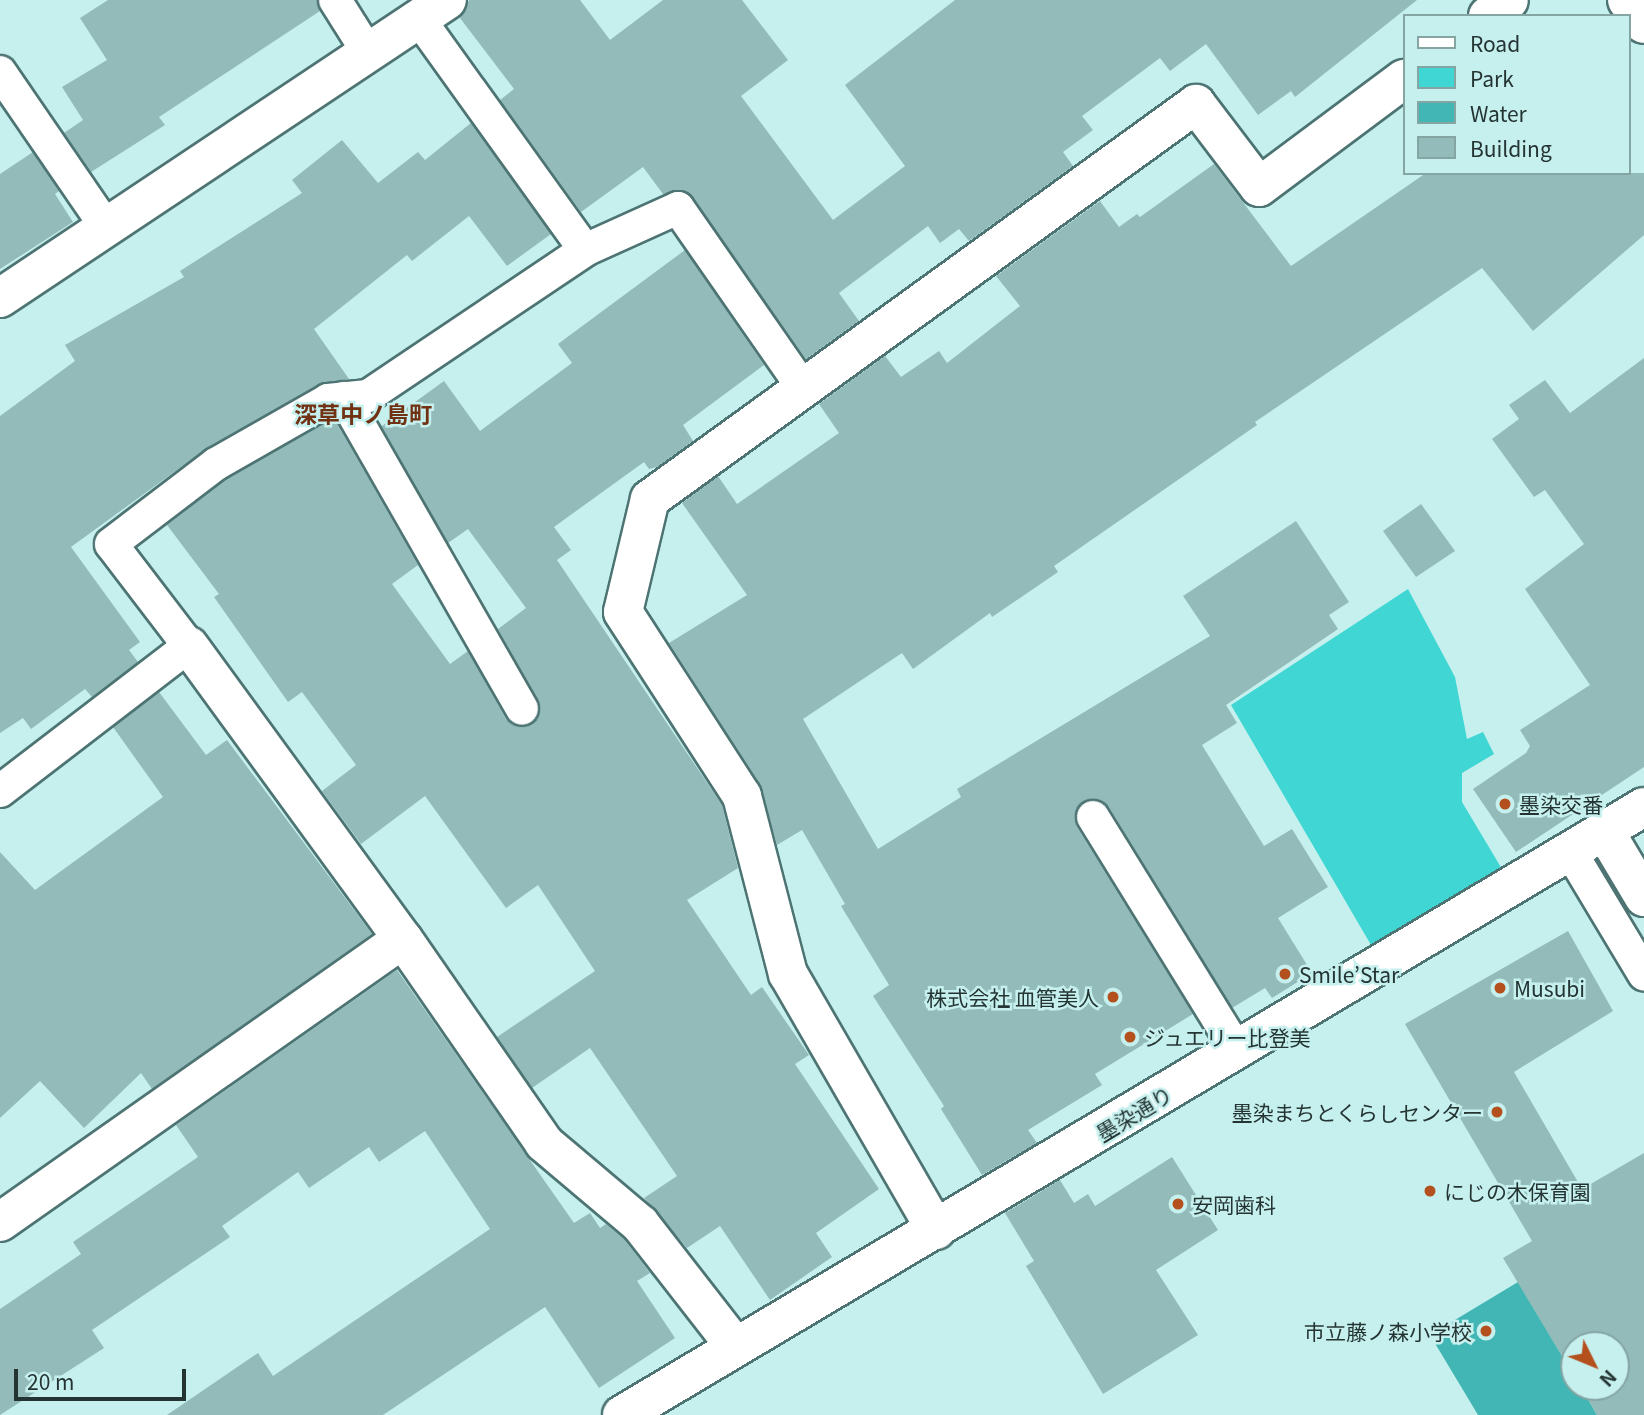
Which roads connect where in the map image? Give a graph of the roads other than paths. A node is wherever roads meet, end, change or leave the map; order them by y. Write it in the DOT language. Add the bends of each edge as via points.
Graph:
graph roads {
  1 [pos="335,0"];
  2 [pos="1509,0"];
  3 [pos="1627,0"];
  4 [pos="434,10"];
  5 [pos="1491,14"];
  6 [pos="1644,24"];
  7 [pos="369,54"];
  8 [pos="0,72"];
  9 [pos="1402,80"];
  10 [pos="106,228"];
  11 [pos="585,250"];
  12 [pos="0,298"];
  13 [pos="803,388"];
  14 [pos="344,398"];
  15 [pos="189,646"];
  16 [pos="522,709"];
  17 [pos="0,791"];
  18 [pos="1644,807"];
  19 [pos="1093,817"];
  20 [pos="1604,830"];
  21 [pos="1570,851"];
  22 [pos="1644,897"];
  23 [pos="403,939"];
  24 [pos="1644,974"];
  25 [pos="1238,1052"];
  26 [pos="0,1222"];
  27 [pos="936,1230"];
  28 [pos="735,1346"];
  29 [pos="622,1415"];
  1 -- 7 [label="lane"];
  2 -- 5 [label="street"];
  3 -- 6 [label="street"];
  4 -- 7 [label="street"];
  4 -- 11 [label="lane"];
  7 -- 10 [label="street"];
  8 -- 10 [label="lane"];
  9 -- 13 [label="street" via="1259,187 1196,104"];
  10 -- 12 [label="street"];
  11 -- 13 [label="lane" via="678,208"];
  11 -- 14 [label="lane" via="368,396"];
  13 -- 27 [label="street" via="650,499 623,612 742,796 788,974"];
  14 -- 15 [label="lane" via="328,400 216,464 111,544"];
  14 -- 16 [label="lane"];
  15 -- 17 [label="lane"];
  15 -- 23 [label="street"];
  18 -- 20 [label="street, 墨染通り"];
  19 -- 25 [label="lane"];
  20 -- 21 [label="street, 墨染通り"];
  20 -- 22 [label="street"];
  21 -- 24 [label="lane"];
  21 -- 25 [label="street, 墨染通り"];
  23 -- 26 [label="street"];
  23 -- 28 [label="street" via="544,1143 640,1224"];
  25 -- 27 [label="street, 墨染通り"];
  27 -- 28 [label="street, 墨染通り"];
  28 -- 29 [label="street, 墨染通り"];
}
